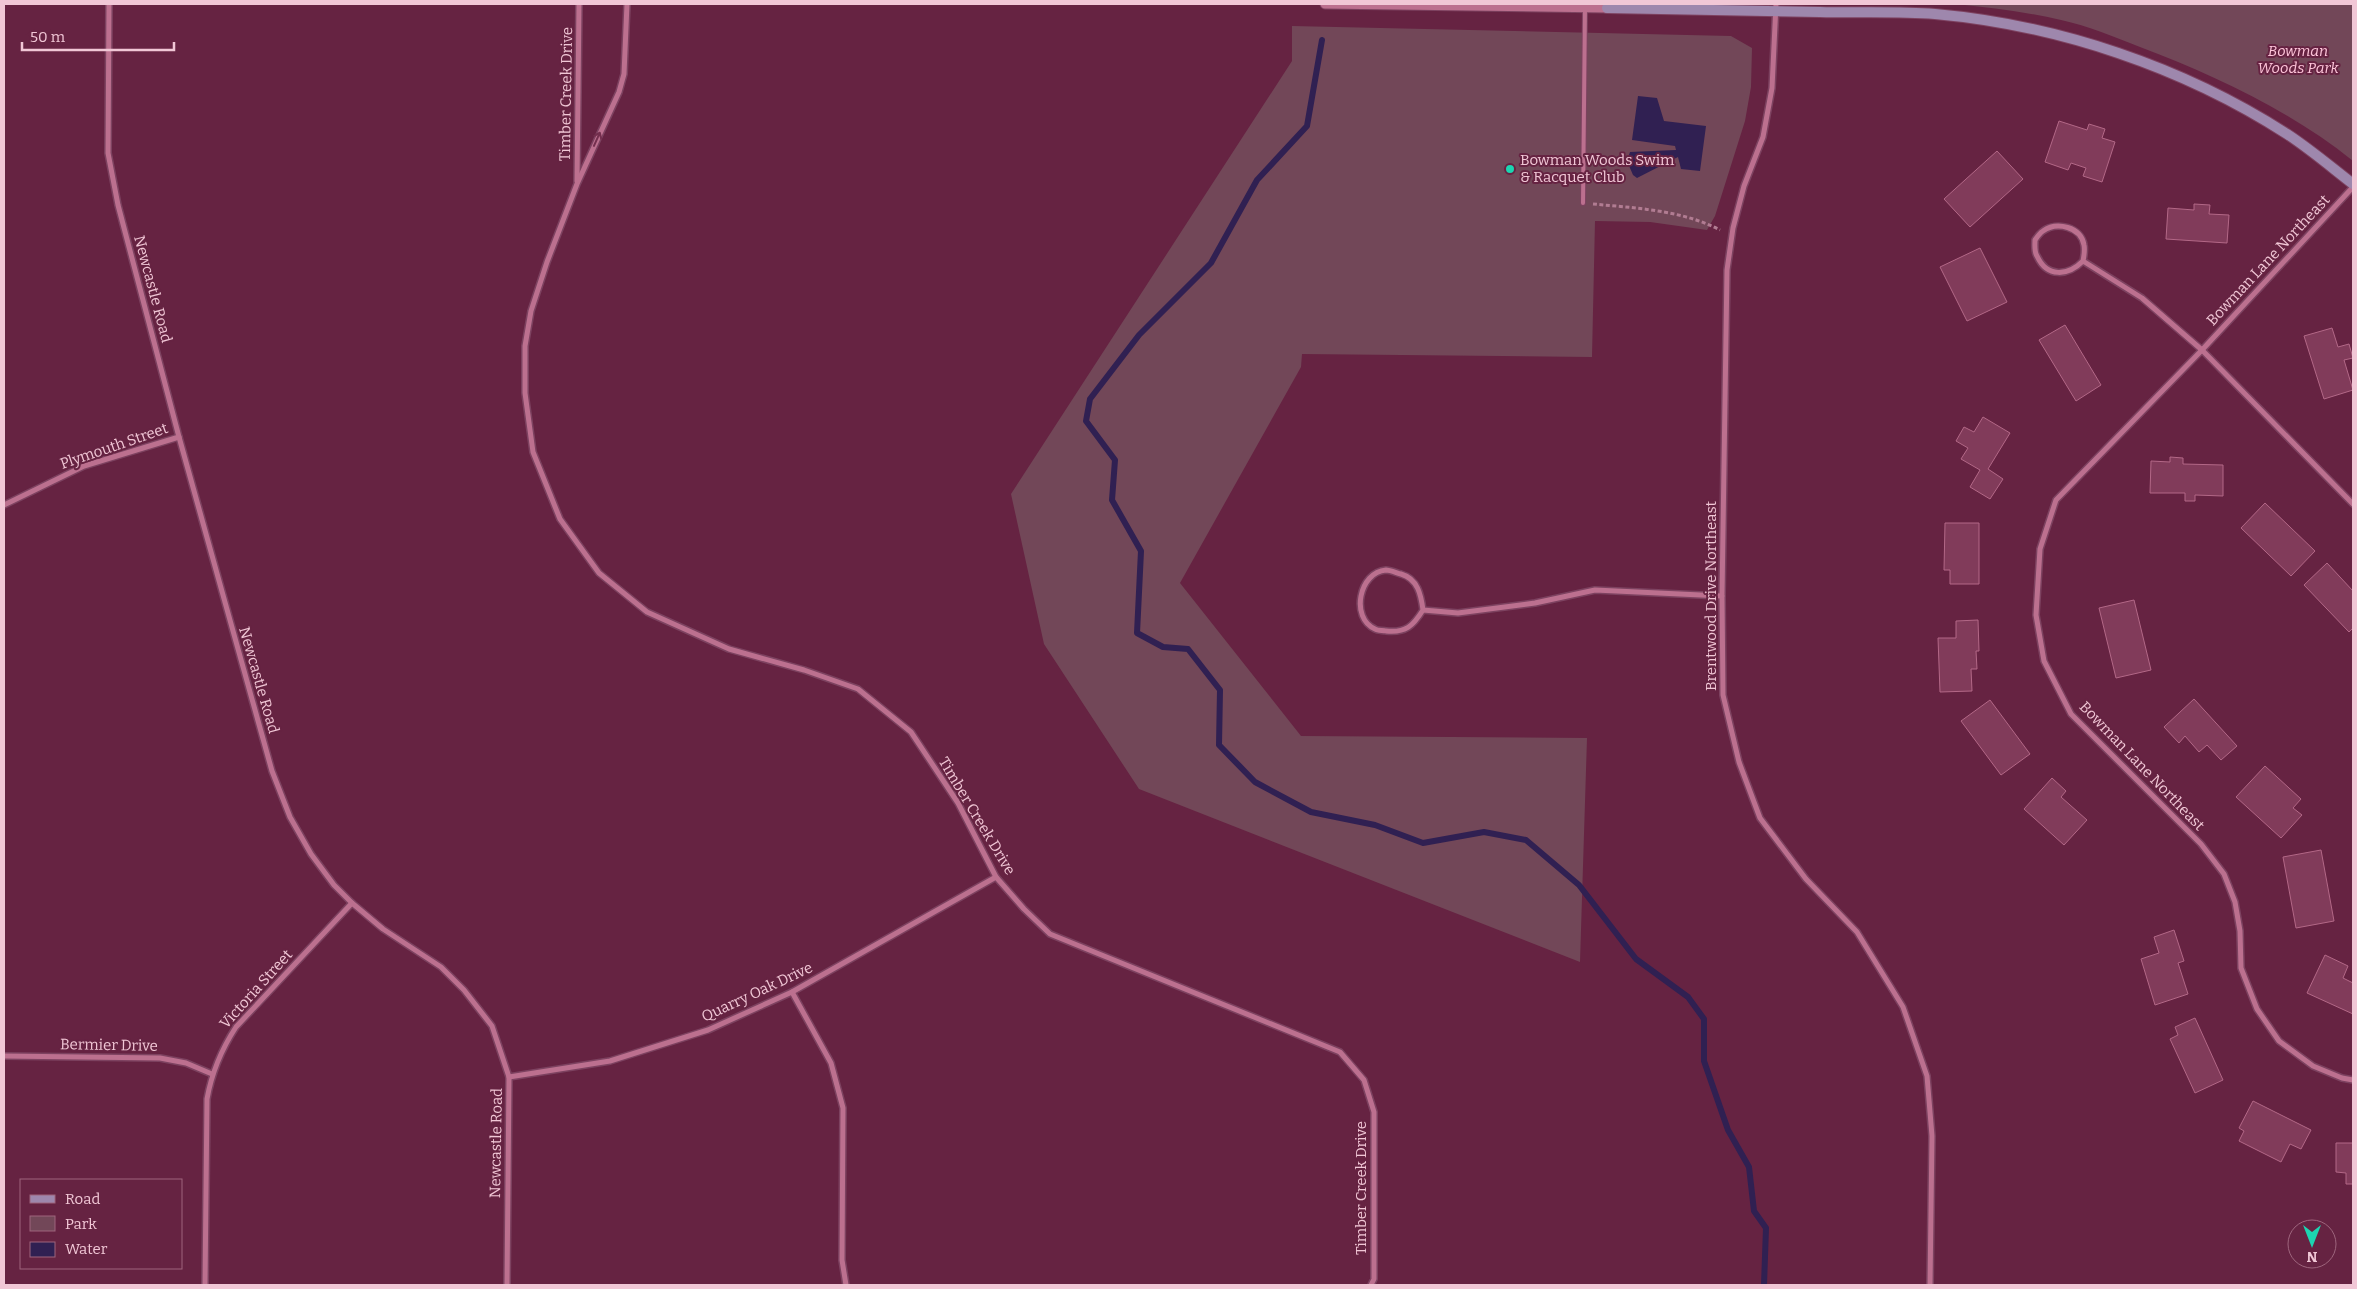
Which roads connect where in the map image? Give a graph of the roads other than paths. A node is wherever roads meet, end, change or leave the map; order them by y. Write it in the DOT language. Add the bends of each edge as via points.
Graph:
graph roads {
  1 [pos="109,4"];
  2 [pos="579,4"];
  3 [pos="627,4"];
  4 [pos="1325,4"];
  5 [pos="1585,7"];
  6 [pos="1607,8"];
  7 [pos="1775,8"];
  8 [pos="577,184"];
  9 [pos="2353,185"];
  10 [pos="1582,203"];
  11 [pos="2084,261"];
  12 [pos="2202,350"];
  13 [pos="179,437"];
  14 [pos="2353,504"];
  15 [pos="4,505"];
  16 [pos="1722,596"];
  17 [pos="1423,610"];
  18 [pos="996,877"];
  19 [pos="352,903"];
  20 [pos="792,992"];
  21 [pos="4,1056"];
  22 [pos="212,1074"];
  23 [pos="509,1077"];
  24 [pos="2353,1080"];
  25 [pos="205,1285"];
  26 [pos="507,1285"];
  27 [pos="846,1285"];
  28 [pos="1371,1285"];
  29 [pos="1930,1285"];
  1 -- 13 [label="street, Newcastle Road" via="108,153 118,205"];
  2 -- 8 [label="street, Timber Creek Drive"];
  8 -- 3 [label="street, Timber Creek Drive, one-way" via="619,92 624,74"];
  4 -- 5 [label="street"];
  5 -- 6 [label="street"];
  5 -- 10 [label="lane"];
  6 -- 7 [label="main road"];
  7 -- 9 [label="main road" via="1934,14 2048,33 2111,52 2165,71 2224,98 2287,134"];
  7 -- 16 [label="street, Brentwood Drive Northeast" via="1772,88 1763,137 1744,186 1727,270"];
  8 -- 18 [label="street, Timber Creek Drive" via="539,286 525,346 524,393 533,452 560,519 599,573 647,612 729,649 858,689 911,732 958,803"];
  9 -- 12 [label="street, Bowman Lane Northeast"];
  11 -- 11 [label="street" via="2074,270 2060,274 2047,268 2036,255 2035,240 2052,226 2068,227 2080,234"];
  11 -- 12 [label="street" via="2142,298"];
  12 -- 14 [label="street"];
  12 -- 24 [label="street, Bowman Lane Northeast" via="2056,500 2040,549 2036,615 2044,661 2071,714 2201,844 2224,874 2240,931 2241,968 2257,1009 2280,1042 2313,1066"];
  13 -- 15 [label="street, Plymouth Street" via="84,466"];
  13 -- 19 [label="street, Newcastle Road" via="272,771 290,818 310,854"];
  16 -- 17 [label="street" via="1595,590 1535,603 1458,613"];
  16 -- 29 [label="street, Brentwood Drive Northeast" via="1723,695 1739,762 1760,818 1806,879 1857,932 1903,1007 1927,1076 1932,1136"];
  17 -- 17 [label="street" via="1420,589 1404,575 1385,570 1369,578 1360,598 1362,617 1375,629 1398,632 1414,625"];
  18 -- 20 [label="street, Quarry Oak Drive"];
  18 -- 28 [label="street, Timber Creek Drive" via="1050,934 1340,1052 1364,1080 1374,1112 1374,1279"];
  19 -- 22 [label="street, Victoria Street" via="236,1026 221,1050"];
  19 -- 23 [label="street, Newcastle Road" via="383,929 441,967 464,990 492,1026"];
  20 -- 23 [label="street, Quarry Oak Drive" via="708,1030 610,1062"];
  20 -- 27 [label="street" via="831,1064 843,1108 842,1260"];
  21 -- 22 [label="street, Bermier Drive" via="160,1058 186,1063"];
  22 -- 25 [label="street, Victoria Street" via="207,1099"];
  23 -- 26 [label="street, Newcastle Road"];
}
